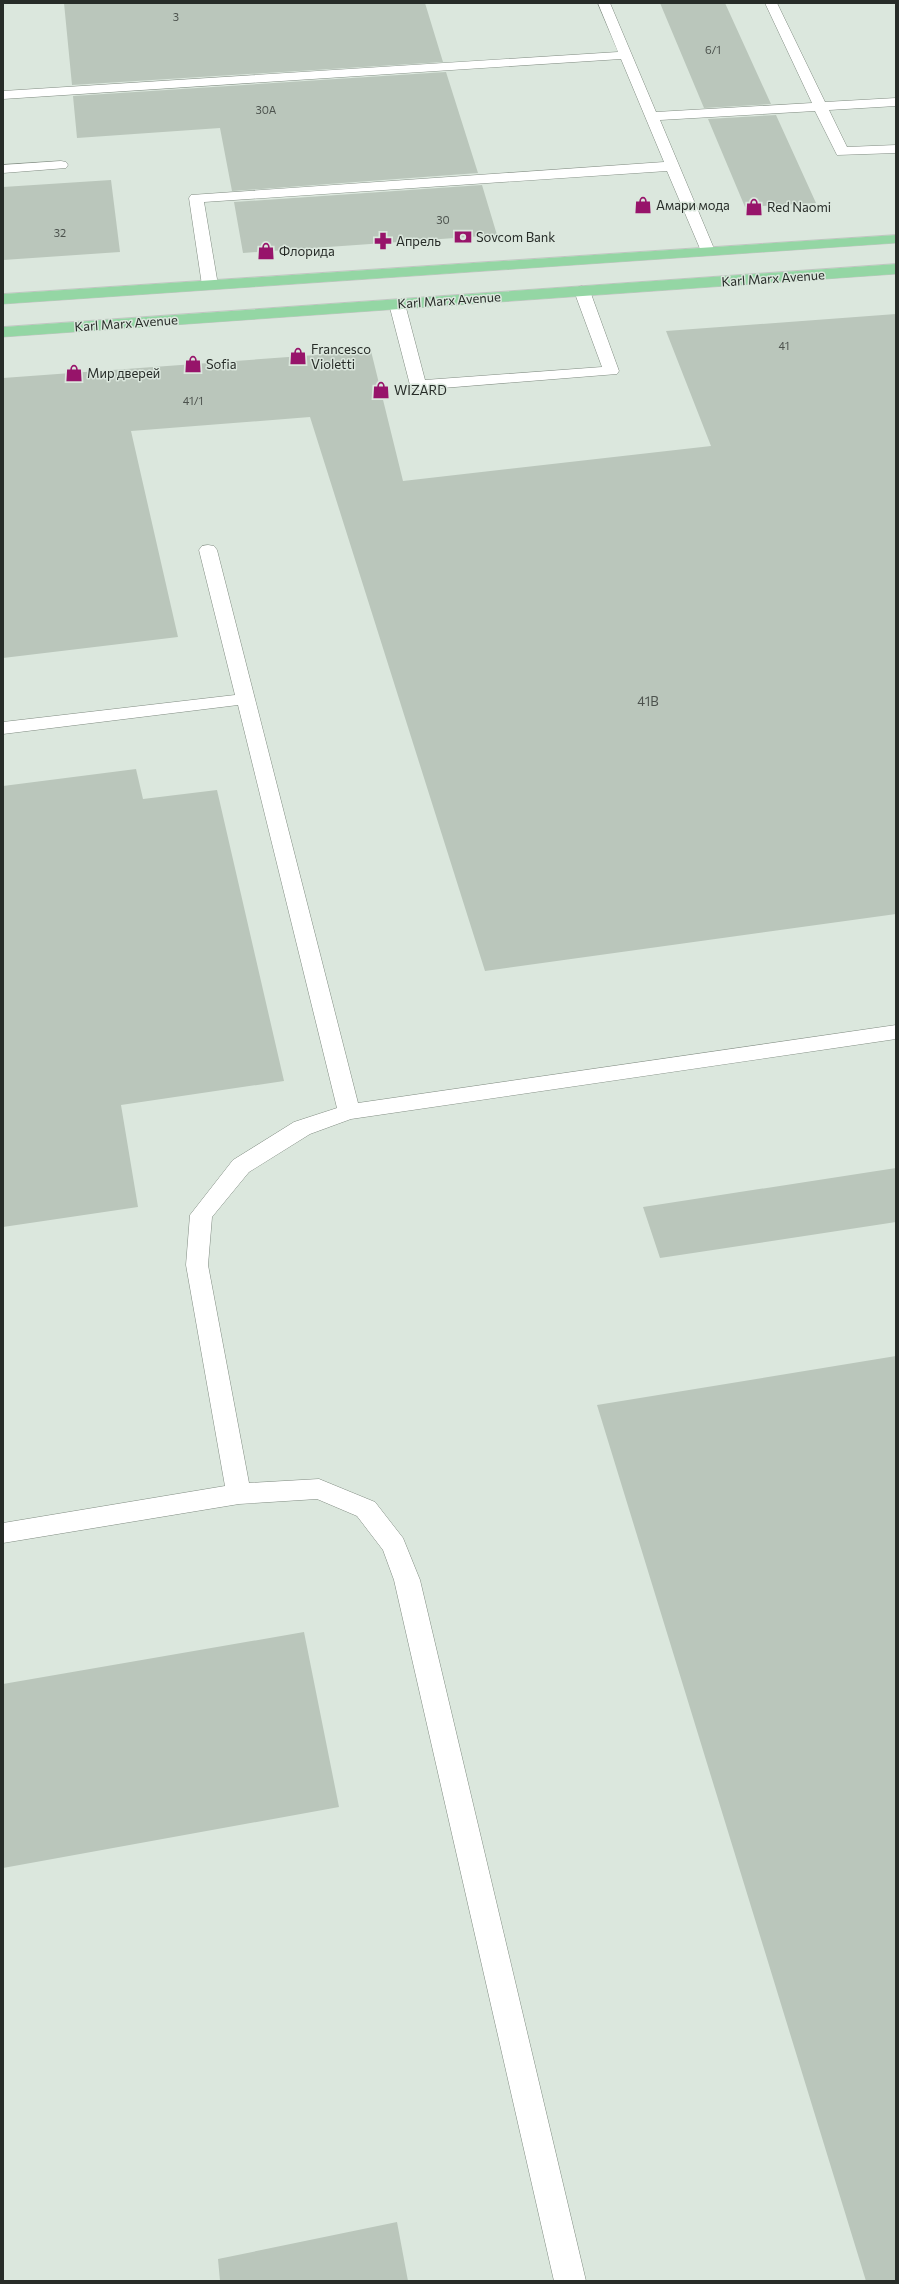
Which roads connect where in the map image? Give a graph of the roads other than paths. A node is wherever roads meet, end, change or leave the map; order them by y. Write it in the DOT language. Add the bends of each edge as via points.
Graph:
graph roads {
  1 [pos="604,3"];
  2 [pos="771,3"];
  3 [pos="626,55"];
  4 [pos="3,95"];
  5 [pos="896,102"];
  6 [pos="821,106"];
  7 [pos="651,116"];
  8 [pos="896,148"];
  9 [pos="61,165"];
  10 [pos="672,166"];
  11 [pos="3,169"];
  12 [pos="896,239"];
  13 [pos="708,251"];
  14 [pos="896,269"];
  15 [pos="210,285"];
  16 [pos="582,291"];
  17 [pos="3,299"];
  18 [pos="397,304"];
  19 [pos="3,332"];
  20 [pos="208,550"];
  21 [pos="245,698"];
  22 [pos="3,728"];
  23 [pos="896,1032"];
  24 [pos="349,1112"];
  25 [pos="239,1494"];
  26 [pos="3,1533"];
  27 [pos="570,2281"];
  1 -- 3 [label="lane"];
  2 -- 6 [label="lane"];
  3 -- 4 [label="lane"];
  3 -- 7 [label="lane"];
  5 -- 6 [label="lane"];
  6 -- 7 [label="lane"];
  6 -- 8 [label="lane" via="842,152"];
  7 -- 10 [label="lane"];
  9 -- 11 [label="lane"];
  10 -- 13 [label="lane"];
  10 -- 15 [label="lane" via="196,198"];
  12 -- 13 [label="main road"];
  13 -- 15 [label="main road"];
  14 -- 16 [label="main road, Karl Marx Avenue"];
  15 -- 17 [label="main road"];
  16 -- 18 [label="main road, Karl Marx Avenue"];
  16 -- 18 [label="lane" via="611,371 418,385"];
  18 -- 19 [label="main road, Karl Marx Avenue"];
  20 -- 21 [label="lane"];
  21 -- 22 [label="lane"];
  21 -- 24 [label="lane"];
  23 -- 24 [label="lane"];
  24 -- 25 [label="lane" via="302,1128 241,1166 201,1215 197,1265"];
  25 -- 26 [label="lane"];
  25 -- 27 [label="lane" via="319,1489 366,1509 394,1545 407,1580"];
}
